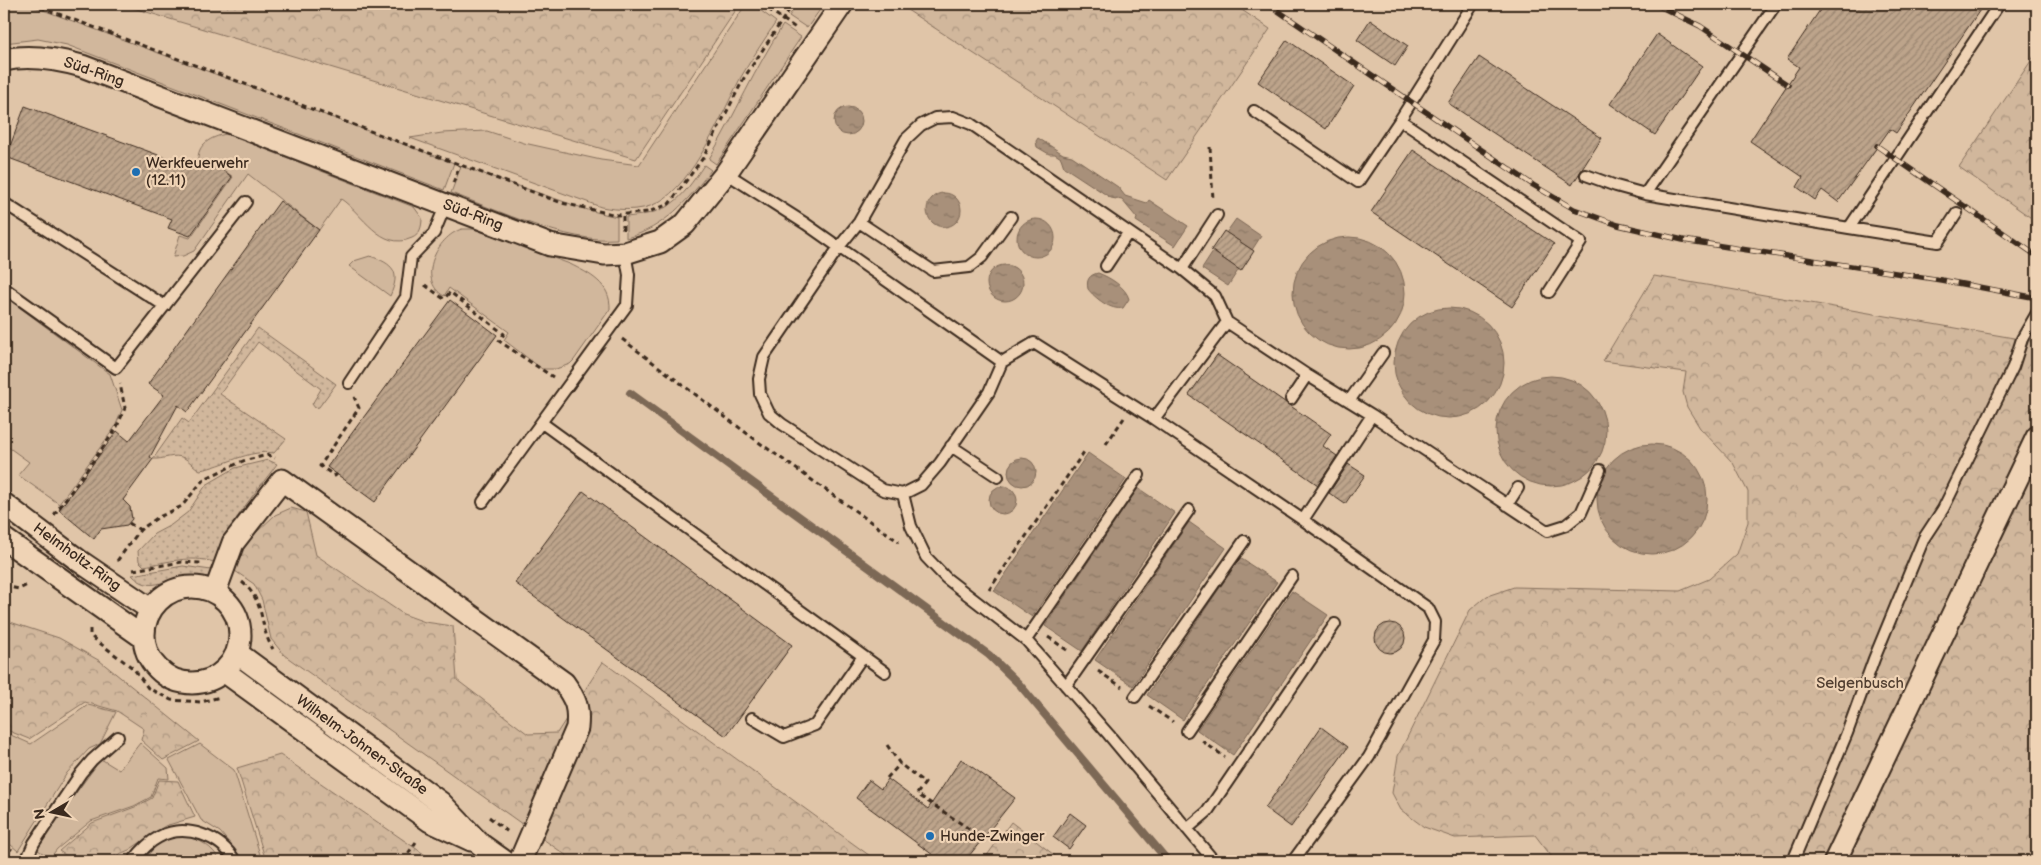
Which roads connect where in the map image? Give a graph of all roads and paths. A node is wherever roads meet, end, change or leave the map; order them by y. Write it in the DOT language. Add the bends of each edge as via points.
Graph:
graph roads {
  1 [pos="32,4"];
  2 [pos="761,4"];
  3 [pos="793,4"];
  4 [pos="842,4"];
  5 [pos="1473,4"];
  6 [pos="1776,4"];
  7 [pos="1999,4"];
  8 [pos="782,19"];
  9 [pos="4,60"];
  10 [pos="1254,111"];
  11 [pos="1400,120"];
  12 [pos="1210,147"];
  13 [pos="726,173"];
  14 [pos="1586,175"];
  15 [pos="1645,194"];
  16 [pos="246,202"];
  17 [pos="4,203"];
  18 [pos="446,204"];
  19 [pos="1957,213"];
  20 [pos="1217,215"];
  21 [pos="1011,217"];
  22 [pos="859,222"];
  23 [pos="1849,228"];
  24 [pos="1128,233"];
  25 [pos="839,247"];
  26 [pos="626,253"];
  27 [pos="412,257"];
  28 [pos="1106,266"];
  29 [pos="1182,269"];
  30 [pos="4,288"];
  31 [pos="1549,292"];
  32 [pos="165,306"];
  33 [pos="2037,313"];
  34 [pos="1227,322"];
  35 [pos="610,329"];
  36 [pos="1383,353"];
  37 [pos="1002,362"];
  38 [pos="116,368"];
  39 [pos="1307,375"];
  40 [pos="348,383"];
  41 [pos="568,388"];
  42 [pos="1291,399"];
  43 [pos="1349,401"];
  44 [pos="1133,405"];
  45 [pos="1372,415"];
  46 [pos="1154,419"];
  47 [pos="542,423"];
  48 [pos="2037,436"];
  49 [pos="1106,444"];
  50 [pos="951,446"];
  51 [pos="1084,452"];
  52 [pos="280,460"];
  53 [pos="1600,470"];
  54 [pos="337,474"];
  55 [pos="1140,475"];
  56 [pos="998,477"];
  57 [pos="1518,488"];
  58 [pos="903,494"];
  59 [pos="483,502"];
  60 [pos="4,504"];
  61 [pos="1507,505"];
  62 [pos="1189,510"];
  63 [pos="1303,520"];
  64 [pos="129,522"];
  65 [pos="140,530"];
  66 [pos="42,532"];
  67 [pos="4,539"];
  68 [pos="1244,541"];
  69 [pos="111,556"];
  70 [pos="926,557"];
  71 [pos="117,561"];
  72 [pos="124,566"];
  73 [pos="224,568"];
  74 [pos="130,570"];
  75 [pos="1292,576"];
  76 [pos="215,592"];
  77 [pos="986,594"];
  78 [pos="102,609"];
  79 [pos="150,610"];
  80 [pos="1335,624"];
  81 [pos="1035,628"];
  82 [pos="144,638"];
  83 [pos="1026,640"];
  84 [pos="274,650"];
  85 [pos="237,653"];
  86 [pos="863,656"];
  87 [pos="1084,661"];
  88 [pos="225,672"];
  89 [pos="885,672"];
  90 [pos="1066,686"];
  91 [pos="254,692"];
  92 [pos="1135,697"];
  93 [pos="752,718"];
  94 [pos="1187,730"];
  95 [pos="118,737"];
  96 [pos="887,746"];
  97 [pos="900,764"];
  98 [pos="1238,766"];
  99 [pos="887,778"];
  100 [pos="1187,829"];
  101 [pos="423,831"];
  102 [pos="978,835"];
  103 [pos="480,844"];
  104 [pos="26,861"];
  105 [pos="133,861"];
  106 [pos="234,861"];
  107 [pos="403,861"];
  108 [pos="504,861"];
  109 [pos="520,861"];
  110 [pos="1214,861"];
  111 [pos="1293,861"];
  112 [pos="1793,861"];
  113 [pos="1834,861"];
  1 -- 8 [label="path" via="562,203 617,215 648,212 669,204 703,158 744,78"];
  2 -- 8 [label="path"];
  3 -- 8 [label="path"];
  4 -- 13 [label="street, Süd-Ring"];
  5 -- 11 [label="lane"];
  6 -- 15 [label="lane"];
  7 -- 23 [label="lane"];
  9 -- 18 [label="street, Süd-Ring" via="35,57 82,66"];
  10 -- 11 [label="lane" via="1358,182"];
  11 -- 31 [label="lane" via="1582,242"];
  12 -- 20 [label="path" via="1213,202"];
  13 -- 25 [label="lane"];
  13 -- 26 [label="street, Süd-Ring" via="685,224 660,242"];
  14 -- 15 [label="lane"];
  15 -- 23 [label="lane"];
  16 -- 32 [label="lane"];
  17 -- 32 [label="lane"];
  18 -- 26 [label="street, Süd-Ring" via="550,245 604,254"];
  18 -- 27 [label="lane" via="434,233"];
  19 -- 23 [label="lane" via="1938,242"];
  20 -- 29 [label="lane"];
  21 -- 22 [label="lane" via="982,257 969,267 933,271"];
  22 -- 24 [label="lane" via="906,139 935,118 953,117 971,124"];
  22 -- 25 [label="lane"];
  24 -- 28 [label="lane"];
  24 -- 29 [label="lane"];
  25 -- 37 [label="lane"];
  25 -- 58 [label="lane" via="764,357 759,379 760,394 769,413 782,424 883,490"];
  26 -- 35 [label="lane" via="629,274 627,305"];
  27 -- 40 [label="lane" via="406,297"];
  27 -- 41 [label="path" via="426,286 444,299 450,292 504,334 499,341"];
  29 -- 34 [label="lane" via="1214,296"];
  30 -- 38 [label="lane"];
  32 -- 38 [label="lane"];
  33 -- 112 [label="lane" via="1943,509 1924,538"];
  34 -- 39 [label="lane"];
  34 -- 46 [label="lane"];
  35 -- 41 [label="lane"];
  35 -- 70 [label="path" via="757,441 905,546"];
  36 -- 43 [label="lane"];
  37 -- 44 [label="lane" via="1034,343"];
  37 -- 50 [label="lane" via="989,392"];
  38 -- 66 [label="path" via="125,408 116,429"];
  39 -- 42 [label="lane"];
  39 -- 43 [label="lane"];
  40 -- 54 [label="path" via="359,408 320,466 335,476"];
  41 -- 47 [label="lane"];
  43 -- 45 [label="lane"];
  44 -- 46 [label="lane"];
  44 -- 49 [label="path"];
  45 -- 61 [label="lane"];
  45 -- 63 [label="lane"];
  46 -- 63 [label="lane"];
  47 -- 59 [label="lane"];
  47 -- 86 [label="lane"];
  48 -- 113 [label="street"];
  50 -- 56 [label="lane"];
  50 -- 58 [label="lane" via="921,485"];
  51 -- 77 [label="path"];
  52 -- 65 [label="path" via="268,455 232,464 204,478 182,506"];
  53 -- 61 [label="lane" via="1581,513 1566,525 1547,531"];
  55 -- 81 [label="lane"];
  57 -- 61 [label="lane"];
  58 -- 70 [label="lane" via="911,526"];
  60 -- 66 [label="street, Helmholtz-Ring"];
  62 -- 87 [label="lane"];
  63 -- 111 [label="lane" via="1428,608 1435,622 1434,640 1369,757"];
  64 -- 65 [label="path"];
  65 -- 71 [label="path"];
  66 -- 79 [label="street, Helmholtz-Ring"];
  67 -- 78 [label="street, Helmholtz-Ring"];
  68 -- 92 [label="lane"];
  69 -- 71 [label="path"];
  70 -- 83 [label="lane" via="946,578"];
  71 -- 72 [label="path"];
  73 -- 74 [label="path" via="191,562"];
  73 -- 76 [label="street"];
  73 -- 84 [label="path" via="252,590 262,612 268,642"];
  73 -- 109 [label="street" via="233,543 282,480 564,683 579,710 577,728"];
  75 -- 94 [label="lane"];
  76 -- 79 [label="street" via="197,587 177,588 161,597"];
  76 -- 85 [label="street" via="232,605 240,626"];
  78 -- 82 [label="street, Helmholtz-Ring"];
  78 -- 91 [label="path" via="90,626 90,634 134,669 148,688 171,700 201,702 226,696 242,702"];
  79 -- 82 [label="street"];
  80 -- 98 [label="lane"];
  81 -- 83 [label="lane"];
  81 -- 87 [label="path"];
  82 -- 88 [label="street" via="147,654 156,666 183,682 199,683"];
  83 -- 90 [label="lane"];
  85 -- 88 [label="street"];
  85 -- 103 [label="street, Wilhelm-Johnen-Straße" via="441,803"];
  86 -- 89 [label="lane"];
  86 -- 93 [label="lane" via="815,725 784,737"];
  87 -- 90 [label="lane"];
  87 -- 92 [label="path"];
  88 -- 91 [label="street, Wilhelm-Johnen-Straße"];
  90 -- 100 [label="lane"];
  91 -- 103 [label="street, Wilhelm-Johnen-Straße" via="430,821"];
  92 -- 94 [label="path"];
  94 -- 98 [label="path"];
  95 -- 104 [label="lane" via="81,773 34,843"];
  96 -- 97 [label="path"];
  97 -- 99 [label="path"];
  97 -- 102 [label="path" via="925,784 917,794"];
  98 -- 100 [label="lane" via="1207,812"];
  100 -- 110 [label="lane"];
  101 -- 107 [label="path"];
  103 -- 108 [label="street, Wilhelm-Johnen-Straße"];
  105 -- 106 [label="lane" via="160,836 193,832 222,845"];
}
